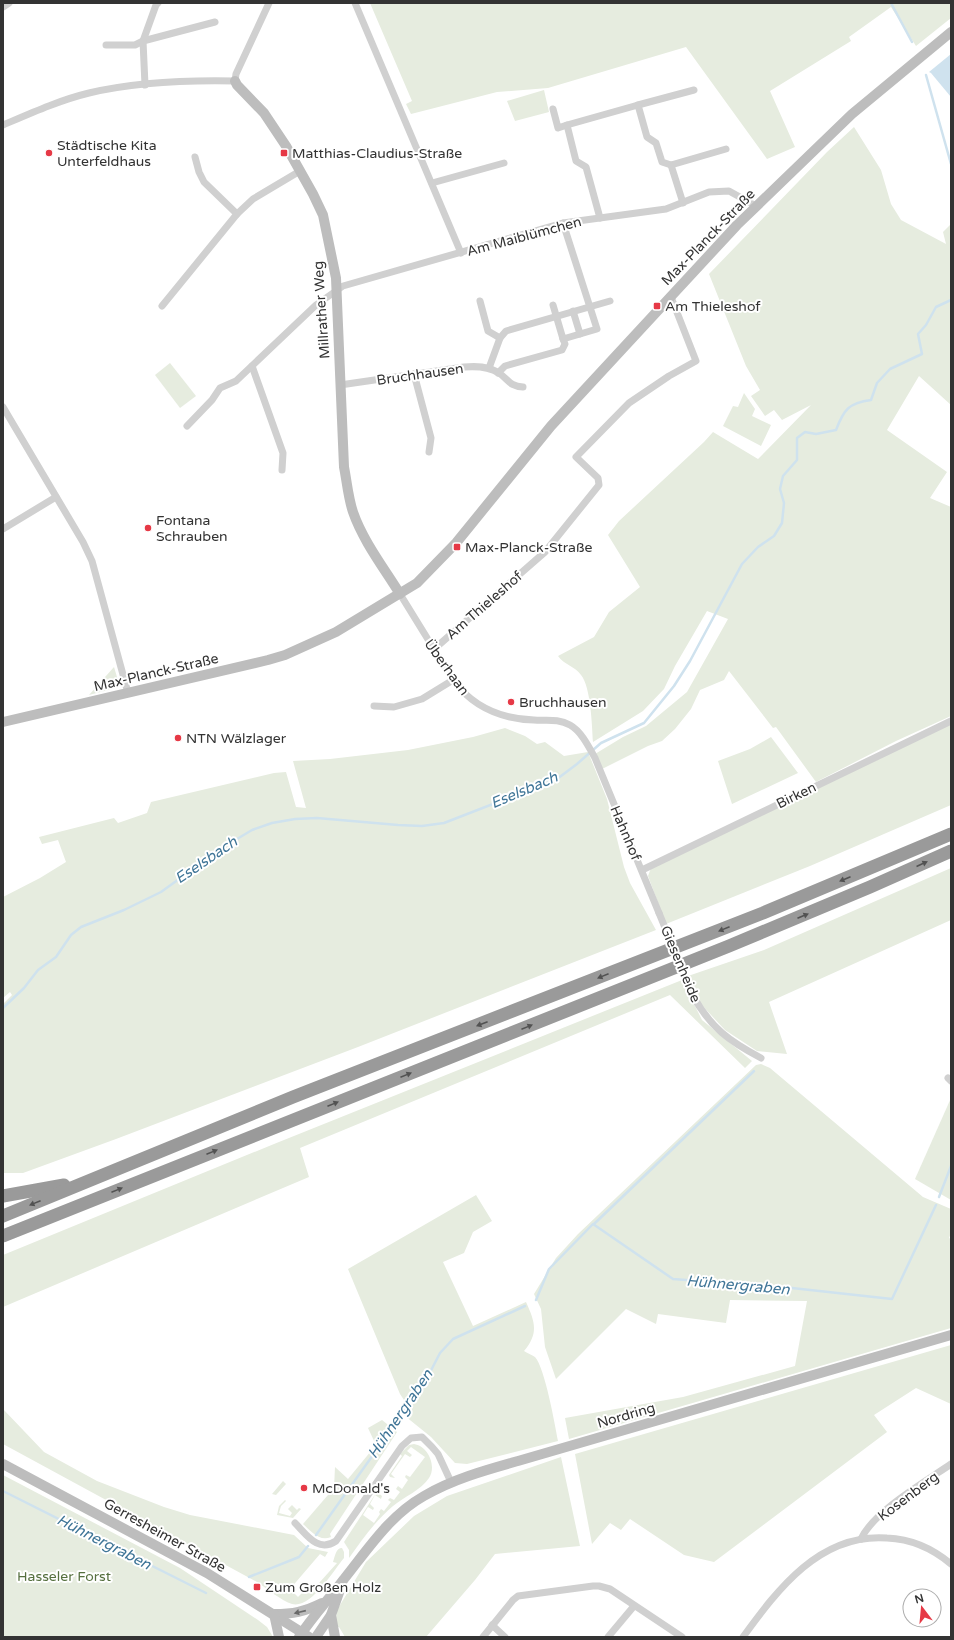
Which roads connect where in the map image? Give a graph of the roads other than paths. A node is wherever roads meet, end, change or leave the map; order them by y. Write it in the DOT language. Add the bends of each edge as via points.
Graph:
graph roads {
  1 [pos="9,3"];
  2 [pos="158,3"];
  3 [pos="269,3"];
  4 [pos="355,3"];
  5 [pos="3,7"];
  6 [pos="215,22"];
  7 [pos="951,32"];
  8 [pos="143,41"];
  9 [pos="106,45"];
  10 [pos="235,81"];
  11 [pos="145,85"];
  12 [pos="694,90"];
  13 [pos="638,105"];
  14 [pos="553,109"];
  15 [pos="3,125"];
  16 [pos="567,126"];
  17 [pos="726,149"];
  18 [pos="195,157"];
  19 [pos="504,163"];
  20 [pos="671,165"];
  21 [pos="300,171"];
  22 [pos="432,183"];
  23 [pos="683,203"];
  24 [pos="756,206"];
  25 [pos="237,214"];
  26 [pos="600,218"];
  27 [pos="563,223"];
  28 [pos="461,253"];
  29 [pos="337,290"];
  30 [pos="671,297"];
  31 [pos="480,301"];
  32 [pos="610,301"];
  33 [pos="553,305"];
  34 [pos="162,306"];
  35 [pos="589,306"];
  36 [pos="573,311"];
  37 [pos="556,316"];
  38 [pos="580,334"];
  39 [pos="500,338"];
  40 [pos="563,339"];
  41 [pos="252,366"];
  42 [pos="489,368"];
  43 [pos="498,373"];
  44 [pos="414,374"];
  45 [pos="340,385"];
  46 [pos="523,387"];
  47 [pos="3,407"];
  48 [pos="186,426"];
  49 [pos="429,452"];
  50 [pos="282,470"];
  51 [pos="56,497"];
  52 [pos="3,529"];
  53 [pos="400,594"];
  54 [pos="433,650"];
  55 [pos="453,680"];
  56 [pos="128,693"];
  57 [pos="374,706"];
  58 [pos="951,721"];
  59 [pos="3,722"];
  60 [pos="593,754"];
  61 [pos="951,834"];
  62 [pos="951,851"];
  63 [pos="642,870"];
  64 [pos="659,913"];
  65 [pos="761,1058"];
  66 [pos="97,1178"];
  67 [pos="3,1196"];
  68 [pos="81,1205"];
  69 [pos="3,1216"];
  70 [pos="3,1236"];
  71 [pos="3,1246"];
  72 [pos="951,1335"];
  73 [pos="3,1464"];
  74 [pos="951,1464"];
  75 [pos="451,1482"];
  76 [pos="295,1523"];
  77 [pos="861,1538"];
  78 [pos="951,1564"];
  79 [pos="344,1580"];
  80 [pos="324,1602"];
  81 [pos="634,1606"];
  82 [pos="274,1614"];
  83 [pos="331,1615"];
  84 [pos="492,1626"];
  85 [pos="669,1634"];
  86 [pos="304,1635"];
  87 [pos="279,1637"];
  88 [pos="316,1637"];
  89 [pos="335,1637"];
  90 [pos="483,1637"];
  91 [pos="506,1637"];
  92 [pos="608,1637"];
  93 [pos="682,1637"];
  94 [pos="743,1637"];
  1 -- 5 [label="street"];
  2 -- 8 [label="street"];
  3 -- 10 [label="street"];
  4 -- 22 [label="street"];
  6 -- 8 [label="street"];
  7 -- 24 [label="street, Max-Planck-Straße" via="847,119"];
  8 -- 9 [label="street" via="135,46"];
  8 -- 11 [label="street"];
  10 -- 11 [label="street"];
  10 -- 21 [label="street, Millrather Weg" via="264,113"];
  11 -- 15 [label="street" via="87,93"];
  12 -- 13 [label="street"];
  13 -- 16 [label="street"];
  13 -- 20 [label="street" via="647,137 656,142 662,162"];
  14 -- 16 [label="street" via="558,128"];
  16 -- 26 [label="street" via="576,161 586,167"];
  17 -- 20 [label="street"];
  18 -- 25 [label="street" via="204,182"];
  19 -- 22 [label="street"];
  20 -- 23 [label="street"];
  21 -- 25 [label="street" via="253,199"];
  21 -- 29 [label="street, Millrather Weg" via="323,214"];
  22 -- 28 [label="street"];
  23 -- 24 [label="street, Am Maiblümchen" via="709,192 728,191"];
  23 -- 26 [label="street, Am Maiblümchen" via="666,209"];
  24 -- 30 [label="street, Max-Planck-Straße"];
  25 -- 34 [label="street"];
  26 -- 27 [label="street, Am Maiblümchen"];
  27 -- 28 [label="street, Am Maiblümchen"];
  27 -- 35 [label="street"];
  28 -- 29 [label="street, Am Maiblümchen" via="343,286"];
  29 -- 41 [label="street, Am Maiblümchen" via="316,305"];
  29 -- 45 [label="street, Millrather Weg"];
  30 -- 53 [label="street, Max-Planck-Straße" via="551,426 456,543 417,583"];
  30 -- 54 [label="street, Am Thieleshof" via="696,361 629,403 576,457 598,478 599,485 545,552"];
  31 -- 39 [label="street" via="488,331"];
  32 -- 35 [label="street"];
  33 -- 37 [label="street"];
  35 -- 36 [label="street"];
  35 -- 38 [label="street" via="597,330"];
  36 -- 37 [label="street"];
  36 -- 38 [label="street"];
  37 -- 39 [label="street" via="506,331"];
  37 -- 40 [label="street"];
  38 -- 40 [label="street"];
  39 -- 42 [label="street"];
  40 -- 43 [label="street" via="565,344 562,350 505,366"];
  41 -- 48 [label="street, Am Maiblümchen" via="236,381 220,388 212,400"];
  41 -- 50 [label="street" via="283,453"];
  42 -- 43 [label="street, Bruchhausen"];
  42 -- 44 [label="street, Bruchhausen" via="464,367"];
  43 -- 46 [label="street, Bruchhausen" via="514,386"];
  44 -- 45 [label="street, Bruchhausen"];
  44 -- 49 [label="street" via="431,438"];
  45 -- 53 [label="street, Millrather Weg" via="344,467 353,512 366,539"];
  47 -- 51 [label="street"];
  51 -- 52 [label="street"];
  51 -- 56 [label="street" via="83,542 94,567"];
  53 -- 54 [label="street, Überhaan"];
  53 -- 56 [label="street, Max-Planck-Straße" via="349,625 286,655"];
  54 -- 55 [label="street, Überhaan"];
  55 -- 57 [label="street" via="422,699 394,707"];
  55 -- 60 [label="street, Überhaan" via="461,692 495,714 509,718 558,720 571,725"];
  56 -- 59 [label="street, Max-Planck-Straße"];
  58 -- 63 [label="street, Birken"];
  60 -- 63 [label="street, Hahnhof"];
  61 -- 66 [label="highway, one-way" via="763,913 293,1097"];
  68 -- 62 [label="highway, one-way" via="735,944"];
  63 -- 64 [label="street, Hahnhof"];
  64 -- 65 [label="street, Giesenheide, bridge" via="693,996 710,1023 723,1035"];
  66 -- 67 [label="highway"];
  66 -- 69 [label="highway, one-way"];
  68 -- 70 [label="highway"];
  68 -- 71 [label="highway"];
  72 -- 75 [label="street, Nordring"];
  73 -- 82 [label="street, Gerresheimer Straße" via="207,1574"];
  74 -- 77 [label="street, Kosenberg" via="882,1513"];
  75 -- 76 [label="street" via="432,1446 422,1437 416,1436 402,1446 336,1541 324,1546 319,1544 311,1540"];
  75 -- 79 [label="street, Nordring" via="423,1496 400,1513 382,1531"];
  77 -- 78 [label="street" via="898,1538 911,1541 938,1553"];
  77 -- 94 [label="street" via="829,1549 807,1564 778,1590"];
  79 -- 80 [label="street, Nordring"];
  79 -- 83 [label="street, Nordring"];
  80 -- 82 [label="street, one-way" via="304,1612"];
  80 -- 86 [label="street, Nordring"];
  81 -- 84 [label="street" via="610,1589 599,1586 523,1595 513,1600"];
  81 -- 85 [label="street"];
  81 -- 92 [label="street"];
  82 -- 86 [label="street, Gerresheimer Straße"];
  82 -- 87 [label="street"];
  83 -- 88 [label="street, Nordring"];
  83 -- 89 [label="street"];
  84 -- 90 [label="street"];
  84 -- 91 [label="street"];
  85 -- 93 [label="street"];
}
